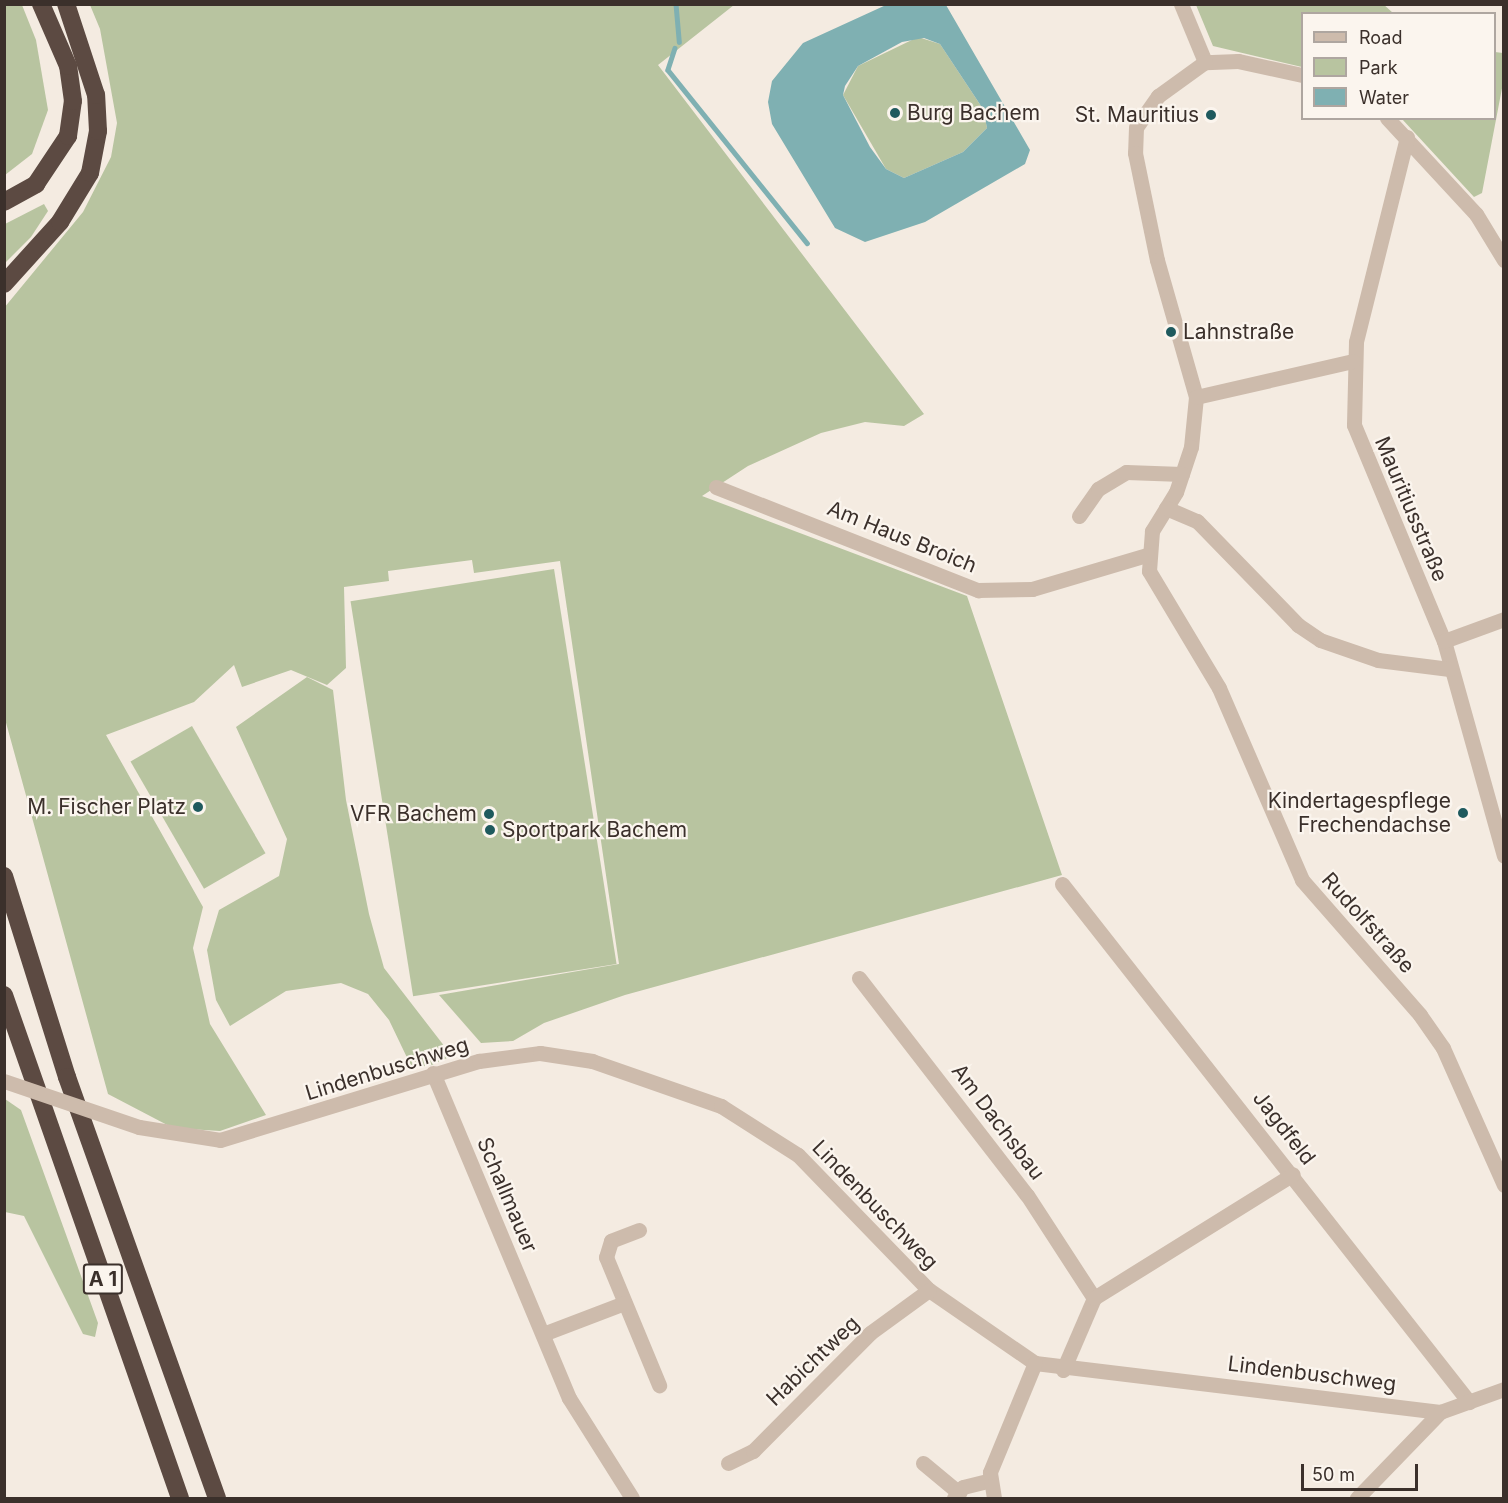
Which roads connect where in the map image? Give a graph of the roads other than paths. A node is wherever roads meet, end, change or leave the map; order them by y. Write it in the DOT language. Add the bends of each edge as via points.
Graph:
graph roads {
  1 [pos="41,4"];
  2 [pos="66,4"];
  3 [pos="1181,4"];
  4 [pos="1205,62"];
  5 [pos="1301,75"];
  6 [pos="1389,120"];
  7 [pos="1407,137"];
  8 [pos="4,202"];
  9 [pos="1501,251"];
  10 [pos="4,284"];
  11 [pos="1353,361"];
  12 [pos="1196,397"];
  13 [pos="1182,474"];
  14 [pos="716,488"];
  15 [pos="1166,508"];
  16 [pos="1079,516"];
  17 [pos="1147,555"];
  18 [pos="1503,619"];
  19 [pos="1444,641"];
  20 [pos="1449,669"];
  21 [pos="1503,856"];
  22 [pos="4,876"];
  23 [pos="1062,884"];
  24 [pos="859,978"];
  25 [pos="4,994"];
  26 [pos="433,1073"];
  27 [pos="4,1081"];
  28 [pos="1293,1174"];
  29 [pos="1503,1185"];
  30 [pos="639,1230"];
  31 [pos="929,1290"];
  32 [pos="1094,1298"];
  33 [pos="624,1304"];
  34 [pos="543,1334"];
  35 [pos="1035,1363"];
  36 [pos="1063,1370"];
  37 [pos="659,1385"];
  38 [pos="1503,1389"];
  39 [pos="1468,1402"];
  40 [pos="1440,1412"];
  41 [pos="728,1463"];
  42 [pos="923,1463"];
  43 [pos="987,1481"];
  44 [pos="956,1496"];
  45 [pos="180,1498"];
  46 [pos="217,1498"];
  47 [pos="632,1498"];
  48 [pos="994,1498"];
  49 [pos="1357,1498"];
  1 -- 8 [label="highway" via="68,66 73,101 68,136 36,184"];
  2 -- 10 [label="highway" via="96,95 98,131 90,173 60,222"];
  3 -- 4 [label="street"];
  4 -- 5 [label="street" via="1238,61"];
  4 -- 12 [label="street" via="1158,96 1133,140 1157,260"];
  6 -- 7 [label="street"];
  7 -- 9 [label="street" via="1476,214"];
  7 -- 11 [label="street, Mauritiusstraße"];
  11 -- 12 [label="street"];
  11 -- 19 [label="street, Mauritiusstraße" via="1354,425 1361,452"];
  12 -- 13 [label="street"];
  13 -- 15 [label="street"];
  13 -- 16 [label="street" via="1126,472 1098,489"];
  14 -- 17 [label="street, Am Haus Broich" via="978,590 1032,589"];
  15 -- 17 [label="street" via="1152,531"];
  15 -- 20 [label="street" via="1197,521 1298,625 1320,640 1359,656"];
  17 -- 29 [label="street, Rudolfstraße" via="1156,589 1218,688 1302,880 1420,1015 1443,1048"];
  18 -- 19 [label="street"];
  19 -- 20 [label="street, Mauritiusstraße"];
  20 -- 21 [label="street, Mauritiusstraße"];
  22 -- 46 [label="highway, A 1" via="67,1077"];
  23 -- 28 [label="street, Jagdfeld"];
  24 -- 32 [label="street, Am Dachsbau" via="1026,1195"];
  25 -- 45 [label="highway, A 1"];
  26 -- 27 [label="street, Lindenbuschweg, bridge" via="220,1140 139,1127"];
  26 -- 31 [label="street, Lindenbuschweg" via="540,1053 644,1075 721,1106 798,1155"];
  26 -- 34 [label="street, Schallmauer"];
  28 -- 32 [label="street"];
  28 -- 39 [label="street, Jagdfeld"];
  30 -- 33 [label="street" via="611,1241 606,1257"];
  31 -- 35 [label="street, Lindenbuschweg"];
  31 -- 41 [label="street, Habichtweg" via="870,1334 753,1450"];
  32 -- 36 [label="street"];
  33 -- 34 [label="street"];
  33 -- 37 [label="street"];
  34 -- 47 [label="street, Schallmauer" via="569,1398"];
  35 -- 36 [label="street, Lindenbuschweg"];
  35 -- 43 [label="street"];
  36 -- 40 [label="street, Lindenbuschweg" via="1277,1389"];
  38 -- 39 [label="street, Lindenbuschweg"];
  39 -- 40 [label="street, Lindenbuschweg"];
  40 -- 49 [label="street"];
  42 -- 44 [label="street"];
  43 -- 44 [label="street"];
  43 -- 48 [label="street"];
}
